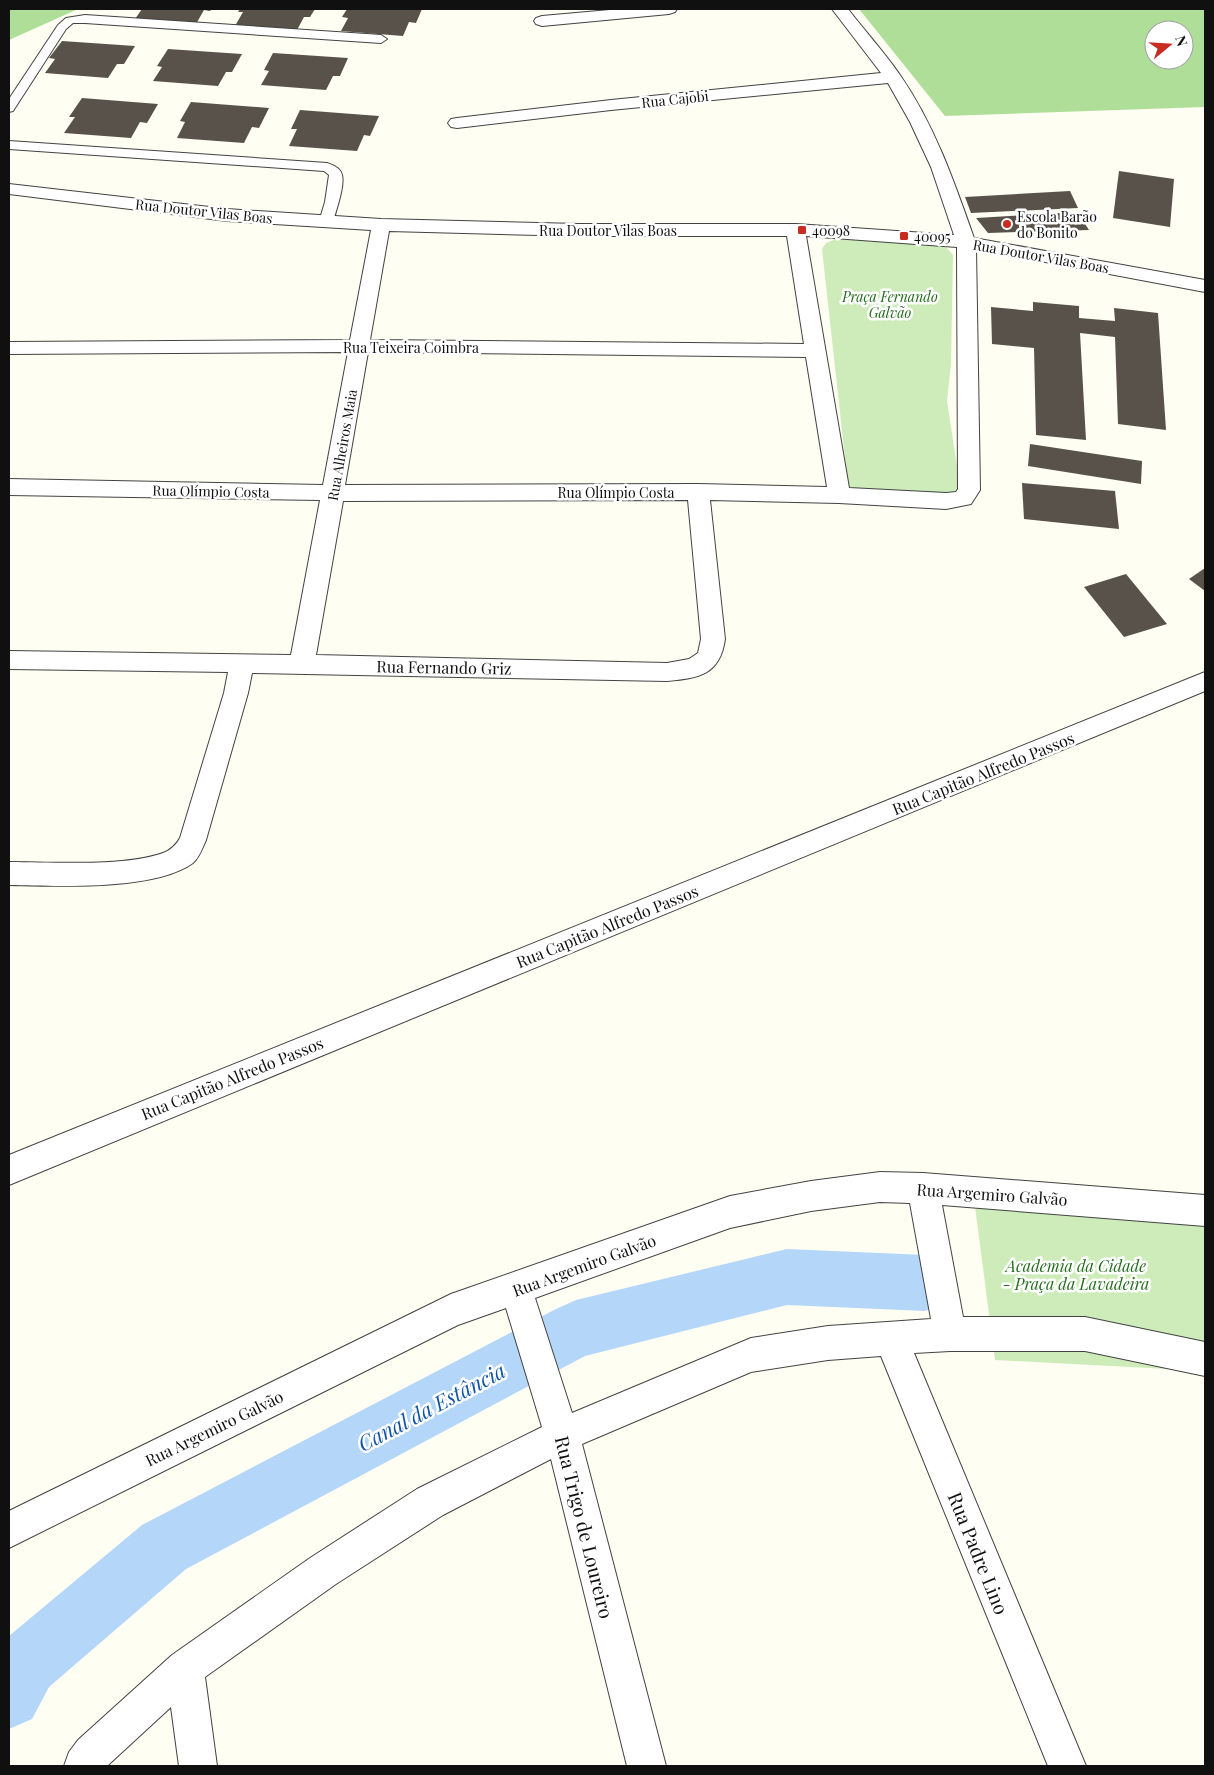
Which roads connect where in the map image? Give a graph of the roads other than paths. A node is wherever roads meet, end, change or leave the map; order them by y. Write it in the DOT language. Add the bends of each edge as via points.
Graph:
graph roads {
  1 [pos="669,9"];
  2 [pos="840,9"];
  3 [pos="542,21"];
  4 [pos="381,39"];
  5 [pos="893,78"];
  6 [pos="9,108"];
  7 [pos="457,123"];
  8 [pos="9,145"];
  9 [pos="9,189"];
  10 [pos="326,222"];
  11 [pos="381,225"];
  12 [pos="796,230"];
  13 [pos="966,242"];
  14 [pos="1205,286"];
  15 [pos="360,346"];
  16 [pos="9,348"];
  17 [pos="814,351"];
  18 [pos="9,487"];
  19 [pos="698,492"];
  20 [pos="334,493"];
  21 [pos="839,495"];
  22 [pos="9,660"];
  23 [pos="242,663"];
  24 [pos="302,664"];
  25 [pos="1205,681"];
  26 [pos="9,874"];
  27 [pos="9,1170"];
  28 [pos="923,1188"];
  29 [pos="1205,1210"];
  30 [pos="517,1295"];
  31 [pos="950,1334"];
  32 [pos="892,1339"];
  33 [pos="1205,1359"];
  34 [pos="560,1429"];
  35 [pos="9,1530"];
  36 [pos="185,1668"];
  37 [pos="84,1766"];
  38 [pos="198,1766"];
  39 [pos="647,1766"];
  40 [pos="1066,1766"];
  1 -- 3 [label="street"];
  2 -- 5 [label="street"];
  4 -- 6 [label="lane" via="70,20"];
  5 -- 7 [label="street, Rua Cajobi"];
  5 -- 13 [label="street" via="940,167"];
  8 -- 10 [label="lane" via="327,167 336,175"];
  9 -- 10 [label="street, Rua Doutor Vilas Boas" via="227,215"];
  10 -- 11 [label="street, Rua Doutor Vilas Boas"];
  11 -- 12 [label="street, Rua Doutor Vilas Boas" via="579,230"];
  11 -- 15 [label="street, Rua Alheiros Maia"];
  12 -- 13 [label="street, Rua Doutor Vilas Boas"];
  12 -- 17 [label="street"];
  13 -- 14 [label="street, Rua Doutor Vilas Boas"];
  13 -- 21 [label="street, Rua Olímpio Costa" via="967,496 958,501 946,501"];
  15 -- 16 [label="street, Rua Teixeira Coimbra"];
  15 -- 17 [label="street, Rua Teixeira Coimbra"];
  15 -- 20 [label="street, Rua Alheiros Maia"];
  17 -- 21 [label="street"];
  18 -- 20 [label="street, Rua Olímpio Costa"];
  19 -- 20 [label="street, Rua Olímpio Costa"];
  19 -- 21 [label="street, Rua Olímpio Costa"];
  19 -- 24 [label="street, Rua Fernando Griz" via="713,639 710,656 685,670"];
  20 -- 24 [label="street, Rua Alheiros Maia"];
  22 -- 23 [label="street, Rua Fernando Griz"];
  23 -- 24 [label="street, Rua Fernando Griz"];
  23 -- 26 [label="street" via="193,840 184,854 167,863 117,872"];
  25 -- 27 [label="street, Rua Capitão Alfredo Passos"];
  28 -- 29 [label="street, Rua Argemiro Galvão"];
  28 -- 30 [label="street, Rua Argemiro Galvão" via="880,1187 730,1212"];
  28 -- 31 [label="street"];
  30 -- 34 [label="street, Rua Trigo de Loureiro"];
  30 -- 35 [label="street, Rua Argemiro Galvão" via="451,1311"];
  31 -- 32 [label="street"];
  31 -- 33 [label="street" via="1086,1334"];
  32 -- 34 [label="street" via="828,1343 751,1355"];
  32 -- 40 [label="street, Rua Padre Lino"];
  34 -- 36 [label="street" via="430,1502"];
  34 -- 39 [label="street, Rua Trigo de Loureiro"];
  36 -- 37 [label="street" via="92,1754"];
  36 -- 38 [label="street"];
}
